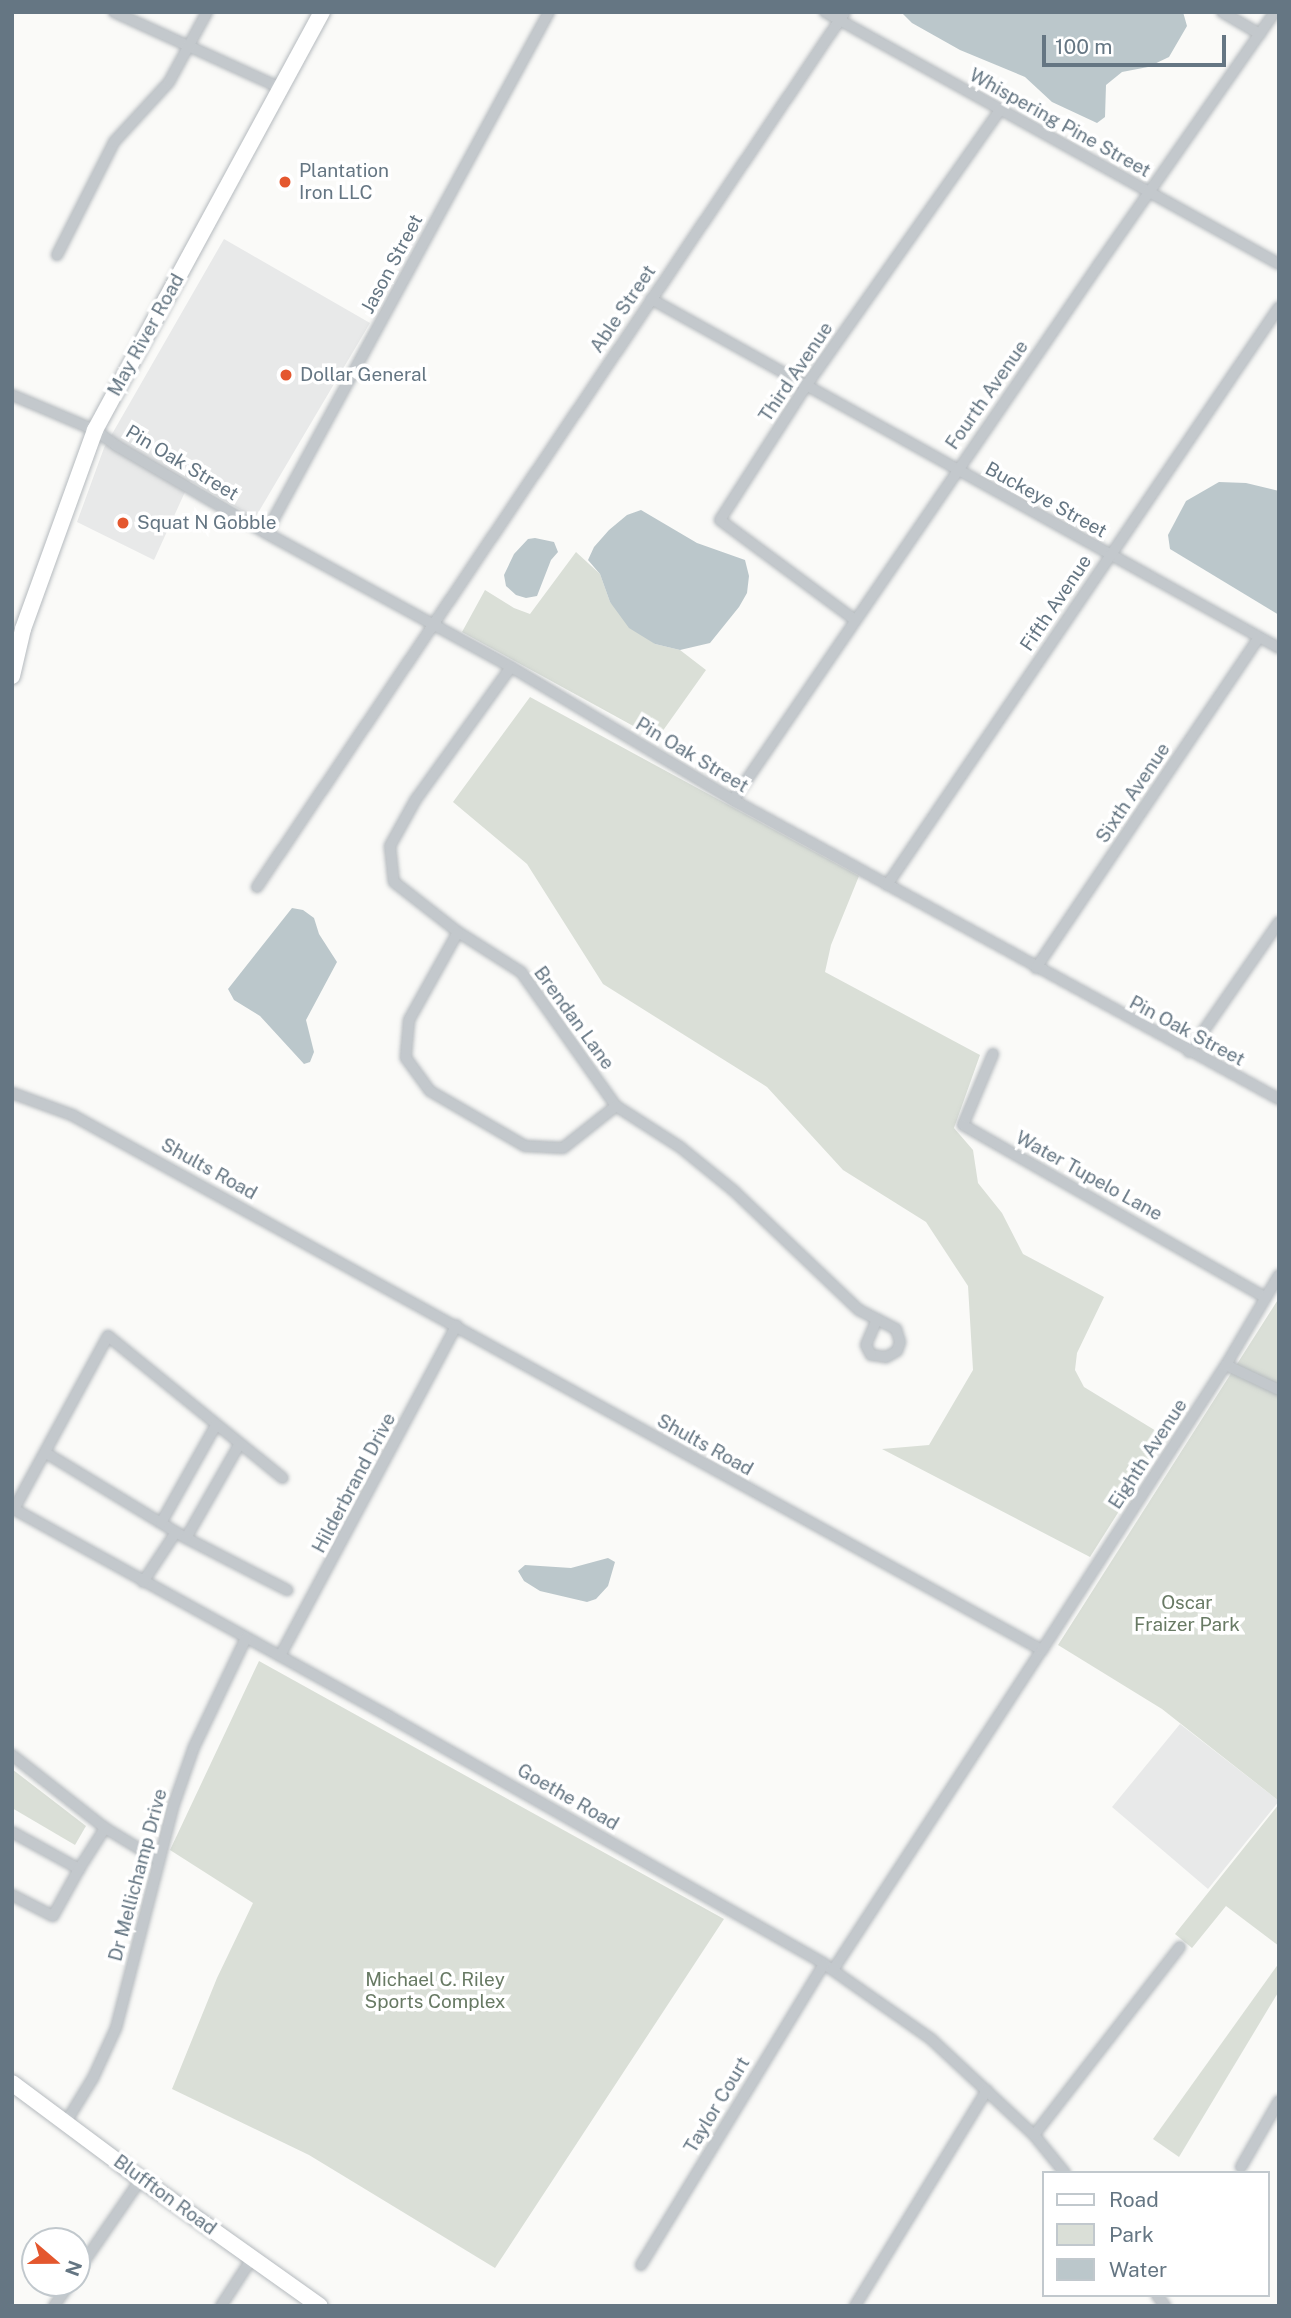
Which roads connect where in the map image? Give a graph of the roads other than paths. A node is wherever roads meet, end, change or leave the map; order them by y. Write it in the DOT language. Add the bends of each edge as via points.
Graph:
graph roads {
  1 [pos="114,12"];
  2 [pos="207,12"];
  3 [pos="322,12"];
  4 [pos="549,12"];
  5 [pos="825,12"];
  6 [pos="1222,12"];
  7 [pos="1275,12"];
  8 [pos="842,16"];
  9 [pos="1260,34"];
  10 [pos="189,47"];
  11 [pos="281,88"];
  12 [pos="1000,110"];
  13 [pos="1148,192"];
  14 [pos="57,255"];
  15 [pos="1279,264"];
  16 [pos="651,299"];
  17 [pos="1279,307"];
  18 [pos="806,386"];
  19 [pos="12,394"];
  20 [pos="95,430"];
  21 [pos="956,470"];
  22 [pos="266,533"];
  23 [pos="1110,555"];
  24 [pos="855,620"];
  25 [pos="432,627"];
  26 [pos="1259,638"];
  27 [pos="1279,648"];
  28 [pos="511,667"];
  29 [pos="12,677"];
  30 [pos="733,800"];
  31 [pos="887,885"];
  32 [pos="257,887"];
  33 [pos="1279,922"];
  34 [pos="458,932"];
  35 [pos="1036,968"];
  36 [pos="1189,1052"];
  37 [pos="993,1054"];
  38 [pos="12,1094"];
  39 [pos="1279,1099"];
  40 [pos="616,1106"];
  41 [pos="1279,1275"];
  42 [pos="1265,1297"];
  43 [pos="877,1319"];
  44 [pos="457,1325"];
  45 [pos="1226,1365"];
  46 [pos="1279,1390"];
  47 [pos="216,1425"];
  48 [pos="239,1445"];
  49 [pos="46,1453"];
  50 [pos="283,1478"];
  51 [pos="13,1508"];
  52 [pos="161,1523"];
  53 [pos="176,1532"];
  54 [pos="187,1538"];
  55 [pos="143,1582"];
  56 [pos="287,1590"];
  57 [pos="247,1637"];
  58 [pos="1042,1650"];
  59 [pos="280,1656"];
  60 [pos="12,1755"];
  61 [pos="105,1828"];
  62 [pos="12,1832"];
  63 [pos="158,1860"];
  64 [pos="79,1869"];
  65 [pos="12,1895"];
  66 [pos="1180,1947"];
  67 [pos="828,1967"];
  68 [pos="12,2082"];
  69 [pos="987,2090"];
  70 [pos="1278,2107"];
  71 [pos="66,2122"];
  72 [pos="1034,2135"];
  73 [pos="1241,2167"];
  74 [pos="1063,2171"];
  75 [pos="141,2179"];
  76 [pos="91,2252"];
  77 [pos="253,2257"];
  78 [pos="641,2264"];
  79 [pos="221,2306"];
  80 [pos="320,2306"];
  81 [pos="855,2306"];
  1 -- 10 [label="street"];
  2 -- 10 [label="street"];
  3 -- 11 [label="main road, May River Road"];
  4 -- 22 [label="street, Jason Street"];
  5 -- 8 [label="street, Whispering Pine Street"];
  6 -- 9 [label="street"];
  7 -- 9 [label="street, Fourth Avenue"];
  8 -- 12 [label="street, Whispering Pine Street"];
  8 -- 16 [label="street, Able Street"];
  9 -- 13 [label="street, Fourth Avenue"];
  10 -- 11 [label="street"];
  10 -- 14 [label="street" via="169,82 114,142"];
  11 -- 20 [label="main road, May River Road"];
  12 -- 13 [label="street, Whispering Pine Street"];
  12 -- 18 [label="street, Third Avenue"];
  13 -- 15 [label="street, Whispering Pine Street"];
  13 -- 21 [label="street, Fourth Avenue"];
  16 -- 18 [label="street, Buckeye Street"];
  16 -- 25 [label="street, Able Street"];
  17 -- 23 [label="street, Fifth Avenue"];
  18 -- 21 [label="street, Buckeye Street"];
  18 -- 24 [label="street, Third Avenue" via="720,520"];
  19 -- 20 [label="street, Pin Oak Street"];
  20 -- 22 [label="street, Pin Oak Street"];
  20 -- 29 [label="main road, May River Road" via="23,629"];
  21 -- 23 [label="street, Buckeye Street"];
  21 -- 24 [label="street, Fourth Avenue"];
  22 -- 25 [label="street, Pin Oak Street"];
  23 -- 26 [label="street, Buckeye Street"];
  23 -- 31 [label="street, Fifth Avenue"];
  24 -- 30 [label="street, Fourth Avenue"];
  25 -- 28 [label="street, Pin Oak Street"];
  25 -- 32 [label="street, Able Street"];
  26 -- 27 [label="street, Buckeye Street"];
  26 -- 35 [label="street, Sixth Avenue"];
  28 -- 30 [label="street, Pin Oak Street"];
  28 -- 34 [label="street, Brendan Lane" via="416,799 390,846 394,882"];
  30 -- 31 [label="street, Pin Oak Street"];
  31 -- 35 [label="street, Pin Oak Street"];
  33 -- 36 [label="street"];
  34 -- 40 [label="street, Brendan Lane" via="521,972"];
  34 -- 40 [label="street" via="409,1020 406,1058 430,1091 526,1146 563,1148"];
  35 -- 36 [label="street, Pin Oak Street"];
  36 -- 39 [label="street, Pin Oak Street"];
  37 -- 42 [label="street, Water Tupelo Lane" via="963,1125"];
  38 -- 44 [label="street, Shults Road" via="72,1115"];
  40 -- 43 [label="street, Brendan Lane" via="702,1164 859,1310"];
  41 -- 42 [label="street, Eighth Avenue"];
  42 -- 45 [label="street, Eighth Avenue"];
  44 -- 58 [label="street, Shults Road"];
  44 -- 59 [label="street, Hilderbrand Drive"];
  45 -- 46 [label="street"];
  45 -- 58 [label="street, Eighth Avenue"];
  47 -- 48 [label="street"];
  47 -- 49 [label="street" via="108,1335"];
  47 -- 52 [label="street"];
  48 -- 50 [label="street"];
  48 -- 54 [label="street"];
  49 -- 51 [label="street"];
  49 -- 52 [label="street"];
  51 -- 55 [label="street, Goethe Road"];
  52 -- 53 [label="street"];
  53 -- 54 [label="street"];
  53 -- 55 [label="street"];
  54 -- 56 [label="street"];
  55 -- 57 [label="street, Goethe Road"];
  57 -- 59 [label="street, Goethe Road"];
  57 -- 63 [label="street, Dr Mellichamp Drive" via="194,1747"];
  58 -- 67 [label="street"];
  59 -- 67 [label="street, Goethe Road"];
  60 -- 61 [label="street"];
  61 -- 63 [label="street"];
  61 -- 64 [label="street"];
  62 -- 64 [label="street"];
  63 -- 71 [label="street, Dr Mellichamp Drive" via="116,2028"];
  64 -- 65 [label="street" via="53,1916"];
  66 -- 72 [label="street"];
  67 -- 69 [label="street, Goethe Road" via="931,2039"];
  67 -- 78 [label="street, Taylor Court"];
  68 -- 71 [label="main road, Bluffton Road"];
  69 -- 72 [label="street, Goethe Road"];
  69 -- 81 [label="street"];
  70 -- 73 [label="street"];
  71 -- 75 [label="main road, Bluffton Road"];
  72 -- 74 [label="street, Goethe Road"];
  75 -- 76 [label="street"];
  75 -- 77 [label="main road, Bluffton Road"];
  77 -- 79 [label="street"];
  77 -- 80 [label="main road, Bluffton Road"];
}
